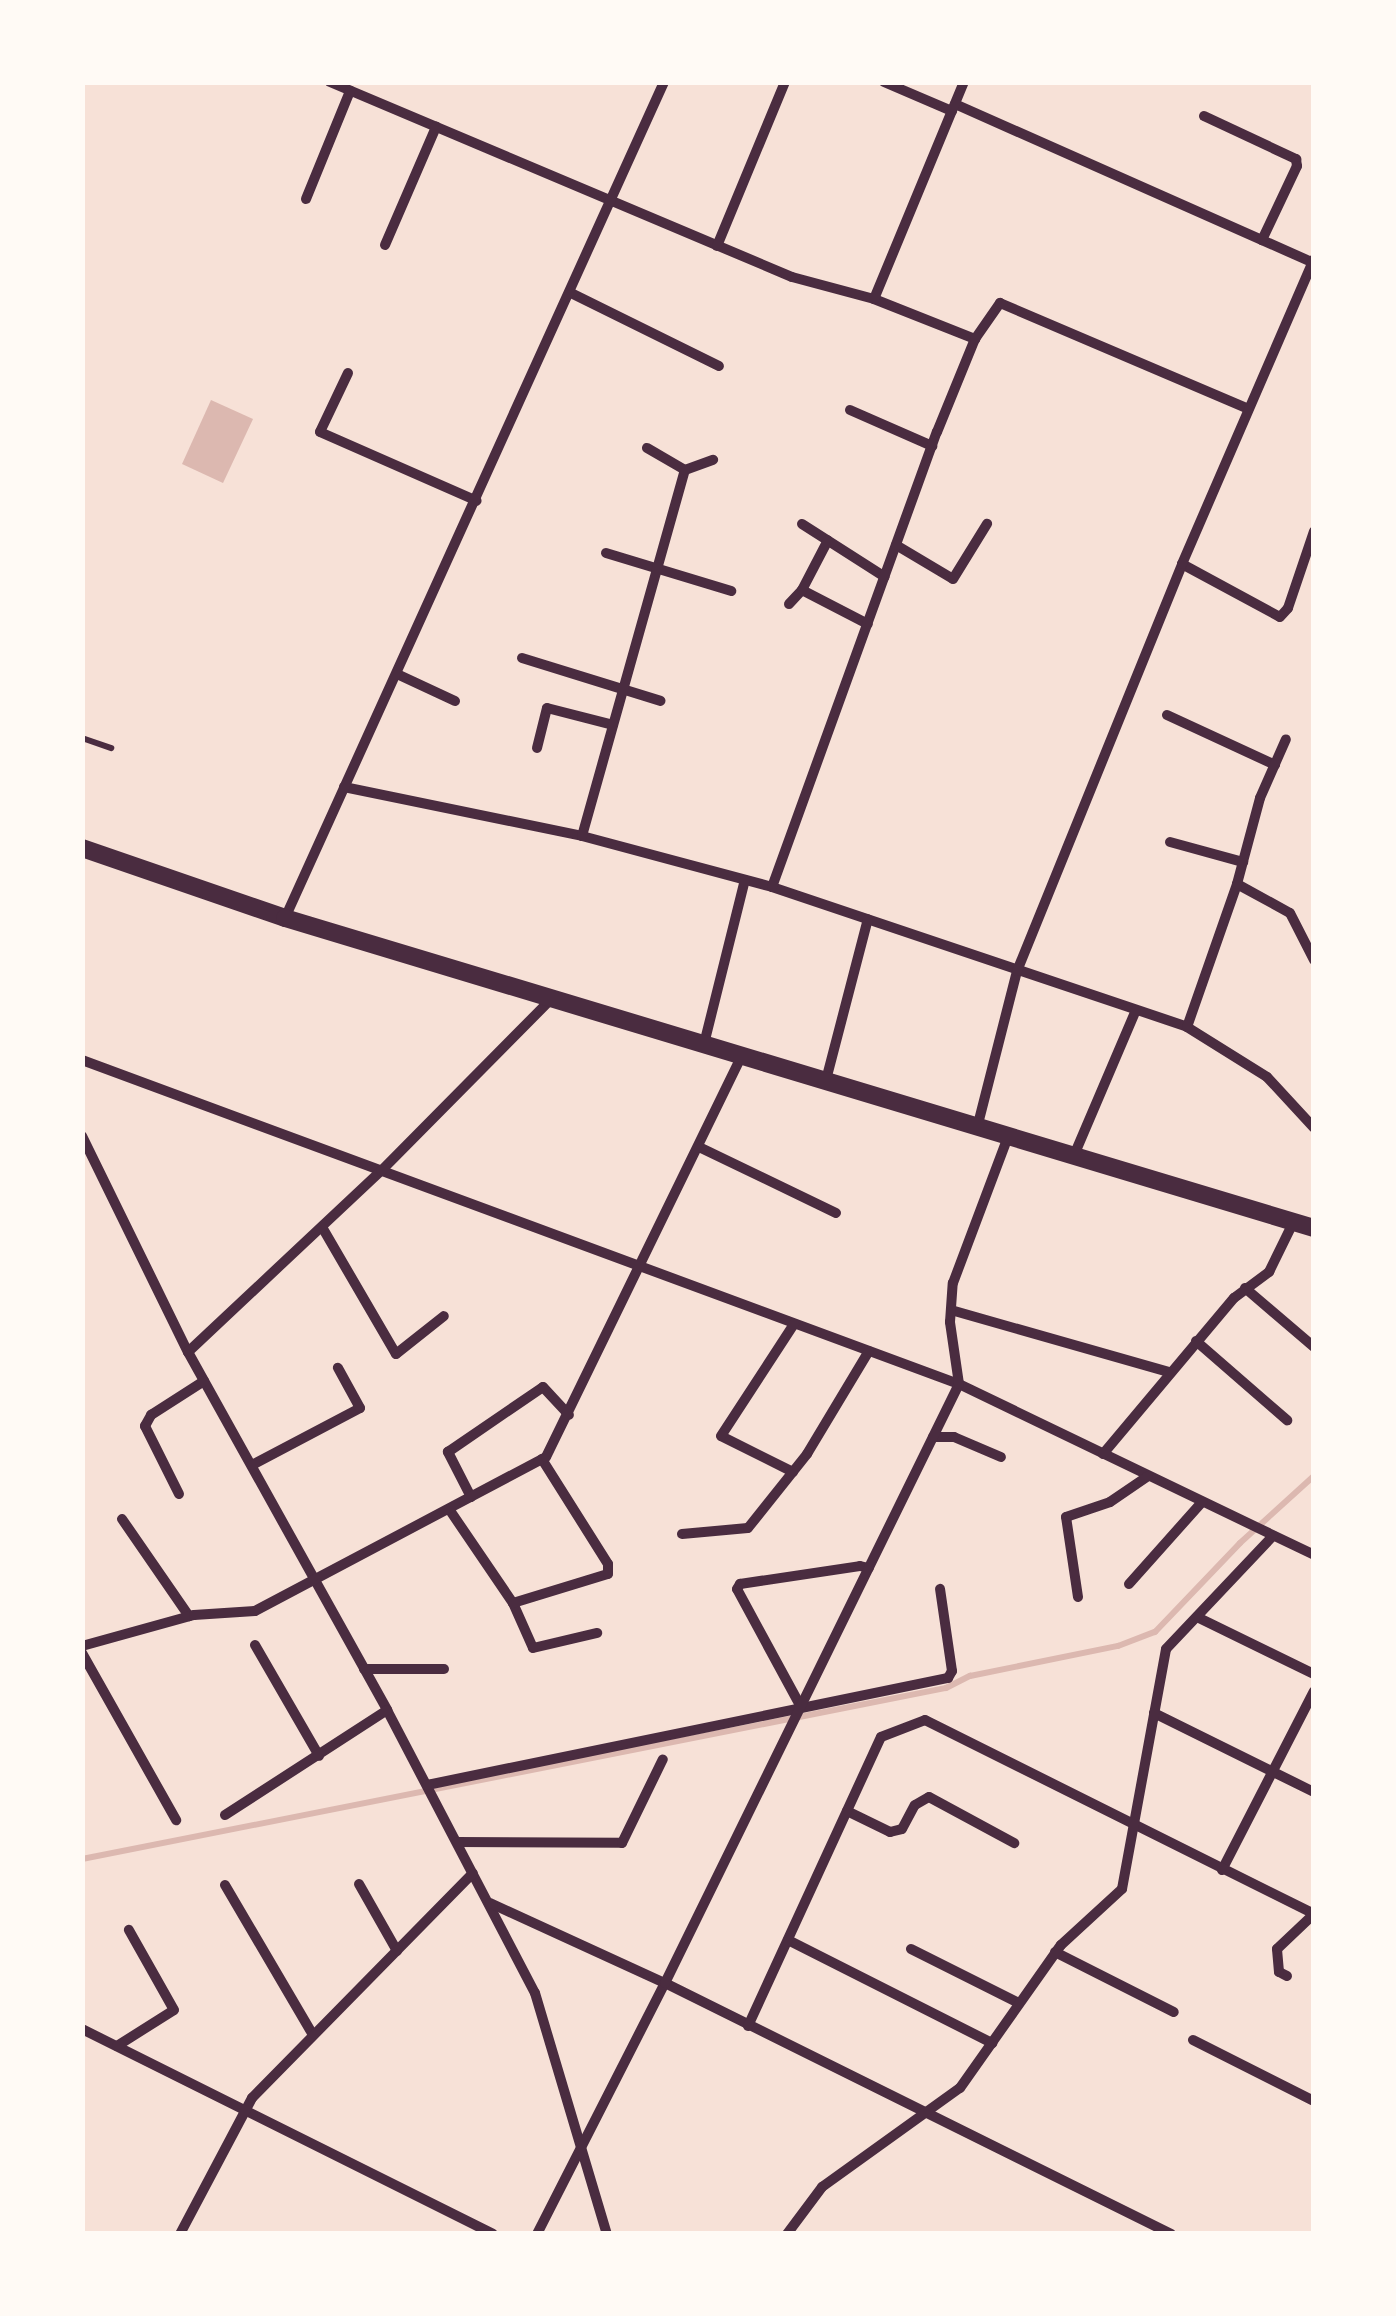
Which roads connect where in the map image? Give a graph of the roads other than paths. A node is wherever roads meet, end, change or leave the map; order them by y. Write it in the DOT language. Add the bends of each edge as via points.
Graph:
graph roads {
  1 [pos="330,82"];
  2 [pos="664,82"];
  3 [pos="785,82"];
  4 [pos="884,82"];
  5 [pos="964,82"];
  6 [pos="350,91"];
  7 [pos="954,108"];
  8 [pos="1204,116"];
  9 [pos="436,128"];
  10 [pos="306,198"];
  11 [pos="612,203"];
  12 [pos="1262,240"];
  13 [pos="385,245"];
  14 [pos="717,246"];
  15 [pos="1313,262"];
  16 [pos="571,293"];
  17 [pos="874,299"];
  18 [pos="975,339"];
  19 [pos="719,366"];
  20 [pos="348,373"];
  21 [pos="1248,409"];
  22 [pos="850,410"];
  23 [pos="932,446"];
  24 [pos="647,448"];
  25 [pos="713,460"];
  26 [pos="685,470"];
  27 [pos="478,501"];
  28 [pos="802,524"];
  29 [pos="987,524"];
  30 [pos="1314,530"];
  31 [pos="828,540"];
  32 [pos="896,545"];
  33 [pos="606,553"];
  34 [pos="1182,564"];
  35 [pos="657,569"];
  36 [pos="885,576"];
  37 [pos="802,590"];
  38 [pos="731,591"];
  39 [pos="789,604"];
  40 [pos="868,624"];
  41 [pos="522,658"];
  42 [pos="397,674"];
  43 [pos="623,688"];
  44 [pos="661,700"];
  45 [pos="455,701"];
  46 [pos="1168,715"];
  47 [pos="613,725"];
  48 [pos="82,738"];
  49 [pos="1286,739"];
  50 [pos="112,748"];
  51 [pos="537,748"];
  52 [pos="1274,764"];
  53 [pos="344,787"];
  54 [pos="582,836"];
  55 [pos="1170,842"];
  56 [pos="82,848"];
  57 [pos="1243,862"];
  58 [pos="745,880"];
  59 [pos="1237,884"];
  60 [pos="772,887"];
  61 [pos="285,918"];
  62 [pos="868,919"];
  63 [pos="1314,960"];
  64 [pos="1018,971"];
  65 [pos="551,998"];
  66 [pos="1136,1010"];
  67 [pos="1186,1027"];
  68 [pos="704,1044"];
  69 [pos="742,1056"];
  70 [pos="82,1060"];
  71 [pos="826,1080"];
  72 [pos="978,1124"];
  73 [pos="1314,1128"];
  74 [pos="1010,1134"];
  75 [pos="82,1136"];
  76 [pos="698,1146"];
  77 [pos="1075,1153"];
  78 [pos="381,1171"];
  79 [pos="836,1214"];
  80 [pos="1294,1220"];
  81 [pos="322,1227"];
  82 [pos="1314,1228"];
  83 [pos="641,1268"];
  84 [pos="1246,1288"];
  85 [pos="951,1310"];
  86 [pos="444,1316"];
  87 [pos="794,1324"];
  88 [pos="1196,1340"];
  89 [pos="1314,1347"];
  90 [pos="869,1351"];
  91 [pos="188,1352"];
  92 [pos="338,1368"];
  93 [pos="1168,1372"];
  94 [pos="204,1381"];
  95 [pos="959,1384"];
  96 [pos="569,1415"];
  97 [pos="1287,1420"];
  98 [pos="933,1438"];
  99 [pos="1104,1454"];
  100 [pos="1001,1457"];
  101 [pos="542,1459"];
  102 [pos="252,1465"];
  103 [pos="793,1472"];
  104 [pos="1148,1476"];
  105 [pos="178,1494"];
  106 [pos="471,1497"];
  107 [pos="1202,1502"];
  108 [pos="450,1509"];
  109 [pos="122,1519"];
  110 [pos="682,1534"];
  111 [pos="1272,1536"];
  112 [pos="1314,1555"];
  113 [pos="868,1568"];
  114 [pos="317,1581"];
  115 [pos="1130,1584"];
  116 [pos="940,1588"];
  117 [pos="1078,1597"];
  118 [pos="513,1603"];
  119 [pos="188,1616"];
  120 [pos="1198,1617"];
  121 [pos="597,1633"];
  122 [pos="255,1645"];
  123 [pos="82,1650"];
  124 [pos="364,1668"];
  125 [pos="444,1669"];
  126 [pos="1314,1674"];
  127 [pos="1314,1692"];
  128 [pos="800,1707"];
  129 [pos="386,1710"];
  130 [pos="1154,1714"];
  131 [pos="319,1756"];
  132 [pos="663,1759"];
  133 [pos="1274,1772"];
  134 [pos="426,1785"];
  135 [pos="1314,1792"];
  136 [pos="848,1811"];
  137 [pos="225,1815"];
  138 [pos="176,1820"];
  139 [pos="1134,1826"];
  140 [pos="456,1842"];
  141 [pos="1014,1843"];
  142 [pos="1222,1870"];
  143 [pos="473,1873"];
  144 [pos="359,1884"];
  145 [pos="225,1885"];
  146 [pos="490,1902"];
  147 [pos="1314,1914"];
  148 [pos="130,1930"];
  149 [pos="788,1940"];
  150 [pos="911,1949"];
  151 [pos="396,1951"];
  152 [pos="1056,1952"];
  153 [pos="1288,1976"];
  154 [pos="665,1984"];
  155 [pos="1019,2003"];
  156 [pos="1174,2012"];
  157 [pos="748,2026"];
  158 [pos="82,2030"];
  159 [pos="313,2034"];
  160 [pos="1194,2040"];
  161 [pos="992,2043"];
  162 [pos="117,2046"];
  163 [pos="1314,2101"];
  164 [pos="246,2108"];
  165 [pos="926,2112"];
  166 [pos="582,2148"];
  167 [pos="180,2234"];
  168 [pos="493,2234"];
  169 [pos="537,2234"];
  170 [pos="607,2234"];
  171 [pos="787,2234"];
  172 [pos="1171,2234"];
  1 -- 6 [label="street"];
  2 -- 11 [label="street"];
  3 -- 14 [label="street"];
  4 -- 7 [label="street"];
  5 -- 7 [label="street"];
  6 -- 9 [label="street"];
  6 -- 10 [label="street"];
  7 -- 12 [label="street"];
  7 -- 17 [label="street"];
  8 -- 12 [label="street" via="1296,159"];
  9 -- 11 [label="street"];
  9 -- 13 [label="street"];
  11 -- 14 [label="street"];
  11 -- 16 [label="street"];
  12 -- 15 [label="street"];
  14 -- 17 [label="street" via="792,277"];
  15 -- 21 [label="street"];
  16 -- 19 [label="street"];
  16 -- 27 [label="street"];
  17 -- 18 [label="street"];
  18 -- 21 [label="street" via="1000,303"];
  18 -- 23 [label="street"];
  20 -- 27 [label="street" via="320,432"];
  21 -- 34 [label="street"];
  22 -- 23 [label="street"];
  23 -- 32 [label="street"];
  24 -- 26 [label="street"];
  25 -- 26 [label="street"];
  26 -- 35 [label="street"];
  27 -- 42 [label="street"];
  28 -- 31 [label="street"];
  29 -- 32 [label="street" via="954,579"];
  30 -- 34 [label="street" via="1284,616"];
  31 -- 36 [label="street"];
  31 -- 37 [label="street"];
  32 -- 36 [label="street"];
  33 -- 35 [label="street"];
  34 -- 64 [label="street"];
  35 -- 38 [label="street"];
  35 -- 43 [label="street"];
  36 -- 40 [label="street"];
  37 -- 39 [label="street"];
  37 -- 40 [label="street"];
  40 -- 60 [label="street"];
  41 -- 43 [label="street"];
  42 -- 45 [label="street"];
  42 -- 53 [label="street"];
  43 -- 44 [label="street"];
  43 -- 47 [label="street"];
  46 -- 52 [label="street"];
  47 -- 51 [label="street" via="547,708"];
  47 -- 54 [label="street"];
  48 -- 50 [label="lane"];
  49 -- 52 [label="street"];
  52 -- 57 [label="street"];
  53 -- 54 [label="street"];
  53 -- 61 [label="street"];
  54 -- 58 [label="street"];
  55 -- 57 [label="street"];
  56 -- 61 [label="main road"];
  57 -- 59 [label="street"];
  58 -- 60 [label="street"];
  58 -- 68 [label="street"];
  59 -- 63 [label="street" via="1290,913"];
  59 -- 67 [label="street"];
  60 -- 62 [label="street"];
  61 -- 65 [label="main road"];
  62 -- 64 [label="street"];
  62 -- 71 [label="street"];
  64 -- 66 [label="street"];
  64 -- 72 [label="street"];
  65 -- 68 [label="main road"];
  65 -- 78 [label="street"];
  66 -- 67 [label="street"];
  66 -- 77 [label="street"];
  67 -- 73 [label="street" via="1267,1077"];
  68 -- 69 [label="main road"];
  69 -- 71 [label="main road"];
  69 -- 76 [label="street"];
  70 -- 78 [label="street"];
  71 -- 72 [label="main road"];
  72 -- 74 [label="main road"];
  74 -- 77 [label="main road"];
  74 -- 85 [label="street" via="953,1283"];
  75 -- 91 [label="street"];
  76 -- 79 [label="street"];
  76 -- 83 [label="street"];
  77 -- 80 [label="main road"];
  78 -- 81 [label="street"];
  78 -- 83 [label="street"];
  80 -- 82 [label="main road"];
  80 -- 84 [label="street" via="1272,1268"];
  81 -- 86 [label="street" via="396,1354"];
  81 -- 91 [label="street"];
  83 -- 87 [label="street"];
  83 -- 96 [label="street"];
  84 -- 88 [label="street"];
  84 -- 89 [label="street"];
  85 -- 93 [label="street"];
  85 -- 95 [label="street"];
  87 -- 90 [label="street"];
  87 -- 103 [label="street" via="721,1436"];
  88 -- 93 [label="street"];
  88 -- 97 [label="street"];
  90 -- 95 [label="street"];
  90 -- 103 [label="street"];
  91 -- 94 [label="street"];
  92 -- 102 [label="street" via="360,1408"];
  93 -- 99 [label="street"];
  94 -- 102 [label="street"];
  94 -- 105 [label="street" via="151,1415 145,1426"];
  95 -- 98 [label="street"];
  95 -- 99 [label="street"];
  96 -- 101 [label="street"];
  96 -- 106 [label="street" via="543,1387 448,1452"];
  98 -- 100 [label="street" via="954,1437"];
  98 -- 113 [label="street"];
  99 -- 104 [label="street"];
  101 -- 106 [label="street"];
  101 -- 118 [label="street" via="608,1574"];
  102 -- 114 [label="street"];
  103 -- 110 [label="street" via="748,1528"];
  104 -- 107 [label="street"];
  104 -- 117 [label="street" via="1110,1502 1066,1518"];
  106 -- 108 [label="street"];
  107 -- 111 [label="street"];
  107 -- 115 [label="street"];
  108 -- 114 [label="street"];
  108 -- 118 [label="street"];
  109 -- 119 [label="street"];
  111 -- 112 [label="street"];
  111 -- 120 [label="street"];
  113 -- 128 [label="street"];
  113 -- 128 [label="street" via="737,1589"];
  114 -- 119 [label="street" via="255,1611"];
  114 -- 124 [label="street"];
  116 -- 128 [label="street" via="948,1678"];
  118 -- 121 [label="street" via="533,1648"];
  119 -- 123 [label="street"];
  120 -- 126 [label="street"];
  120 -- 130 [label="street" via="1166,1649"];
  122 -- 131 [label="street"];
  123 -- 138 [label="street"];
  124 -- 125 [label="street"];
  124 -- 129 [label="street"];
  127 -- 133 [label="street"];
  128 -- 134 [label="street"];
  128 -- 154 [label="street"];
  129 -- 131 [label="street"];
  129 -- 134 [label="street"];
  130 -- 133 [label="street"];
  130 -- 139 [label="street"];
  131 -- 137 [label="street"];
  132 -- 140 [label="street" via="622,1843"];
  133 -- 135 [label="street"];
  133 -- 142 [label="street"];
  134 -- 140 [label="street"];
  136 -- 139 [label="street" via="882,1737 925,1720"];
  136 -- 141 [label="street" via="890,1832 902,1829 914,1805 928,1797"];
  136 -- 149 [label="street"];
  139 -- 142 [label="street"];
  139 -- 152 [label="street" via="1122,1889"];
  140 -- 143 [label="street"];
  142 -- 147 [label="street"];
  143 -- 146 [label="street"];
  143 -- 151 [label="street"];
  144 -- 151 [label="street"];
  145 -- 159 [label="street"];
  146 -- 154 [label="street"];
  146 -- 166 [label="street" via="535,1994"];
  147 -- 153 [label="street" via="1277,1949 1279,1972"];
  148 -- 162 [label="street" via="174,2010"];
  149 -- 157 [label="street"];
  149 -- 161 [label="street"];
  150 -- 155 [label="street"];
  151 -- 159 [label="street"];
  152 -- 155 [label="street"];
  152 -- 156 [label="street"];
  154 -- 157 [label="street"];
  154 -- 166 [label="street"];
  155 -- 161 [label="street"];
  157 -- 165 [label="street"];
  158 -- 162 [label="street"];
  159 -- 164 [label="street"];
  160 -- 163 [label="street"];
  161 -- 165 [label="street" via="960,2088"];
  162 -- 164 [label="street"];
  164 -- 167 [label="street"];
  164 -- 168 [label="street"];
  165 -- 171 [label="street" via="822,2187"];
  165 -- 172 [label="street"];
  166 -- 169 [label="street"];
  166 -- 170 [label="street"];
}
